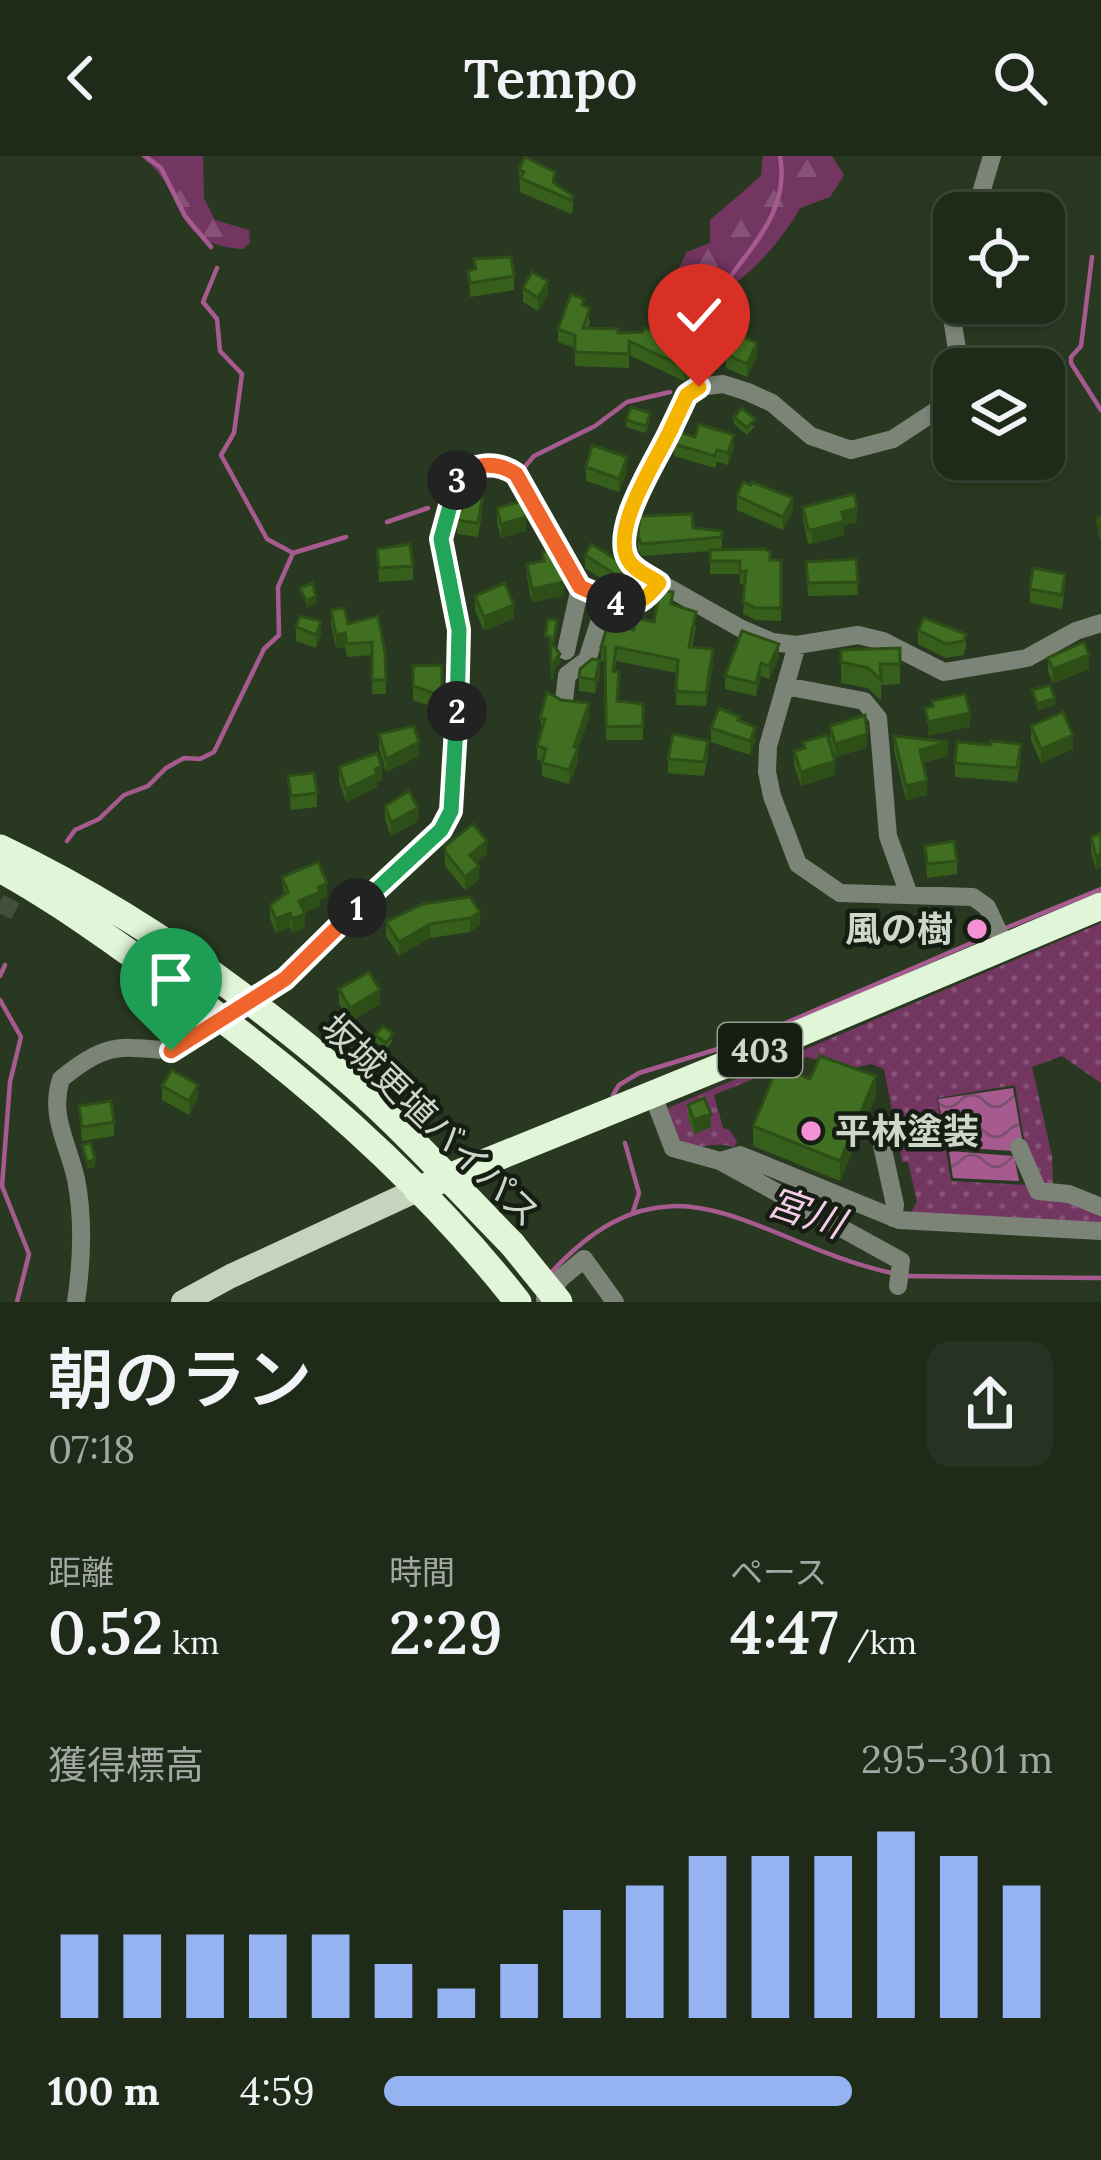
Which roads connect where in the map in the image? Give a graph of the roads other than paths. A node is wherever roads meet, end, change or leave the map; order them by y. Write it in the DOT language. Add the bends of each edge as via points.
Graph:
graph roads {
  1 [pos="992,156"];
  2 [pos="981,192"];
  3 [pos="933,413"];
  4 [pos="659,583"];
  5 [pos="580,587"];
  6 [pos="606,601"];
  7 [pos="1101,623"];
  8 [pos="797,645"];
  9 [pos="566,651"];
  10 [pos="785,686"];
  11 [pos="564,701"];
  12 [pos="0,848"];
  13 [pos="0,869"];
  14 [pos="909,895"];
  15 [pos="1101,906"];
  16 [pos="1001,936"];
  17 [pos="652,1094"];
  18 [pos="881,1145"];
  19 [pos="1019,1147"];
  20 [pos="720,1161"];
  21 [pos="446,1178"];
  22 [pos="417,1190"];
  23 [pos="1101,1207"];
  24 [pos="893,1218"];
  25 [pos="1101,1231"];
  26 [pos="900,1277"];
  27 [pos="76,1302"];
  28 [pos="183,1302"];
  29 [pos="518,1302"];
  30 [pos="542,1302"];
  31 [pos="560,1302"];
  32 [pos="615,1302"];
  1 -- 2 [label="street"];
  3 -- 4 [label="street" via="893,439 851,450 811,436 748,392 710,384 687,395 628,509 624,553"];
  4 -- 6 [label="street" via="646,600"];
  4 -- 8 [label="street" via="740,628"];
  5 -- 6 [label="street"];
  5 -- 9 [label="street"];
  5 -- 27 [label="street, bridge" via="516,474 483,465 459,476 441,539 459,630 451,811 441,830 285,979 171,1051 105,1051 61,1079 55,1114 82,1220"];
  6 -- 11 [label="street" via="587,660 567,674"];
  7 -- 8 [label="street" via="1027,658 944,672 858,635"];
  8 -- 10 [label="street"];
  10 -- 14 [label="street" via="864,701 878,718 888,836"];
  10 -- 14 [label="street" via="767,772 798,864 840,892"];
  12 -- 21 [label="highway, 坂城更埴バイパス" via="219,979 352,1084"];
  13 -- 22 [label="highway, 坂城更埴バイパス" via="196,998 321,1098"];
  14 -- 16 [label="street" via="974,897"];
  15 -- 16 [label="highway, 403"];
  16 -- 17 [label="highway, 403"];
  17 -- 20 [label="street" via="673,1148"];
  17 -- 21 [label="highway, 403"];
  18 -- 24 [label="street"];
  19 -- 23 [label="street" via="1039,1191"];
  20 -- 24 [label="street" via="740,1155"];
  20 -- 26 [label="street" via="902,1261"];
  21 -- 22 [label="highway, 403"];
  21 -- 31 [label="highway, 坂城更埴バイパス, bridge"];
  22 -- 28 [label="main road"];
  22 -- 29 [label="highway, 坂城更埴バイパス"];
  24 -- 25 [label="street"];
  30 -- 32 [label="street" via="584,1259"];
}
